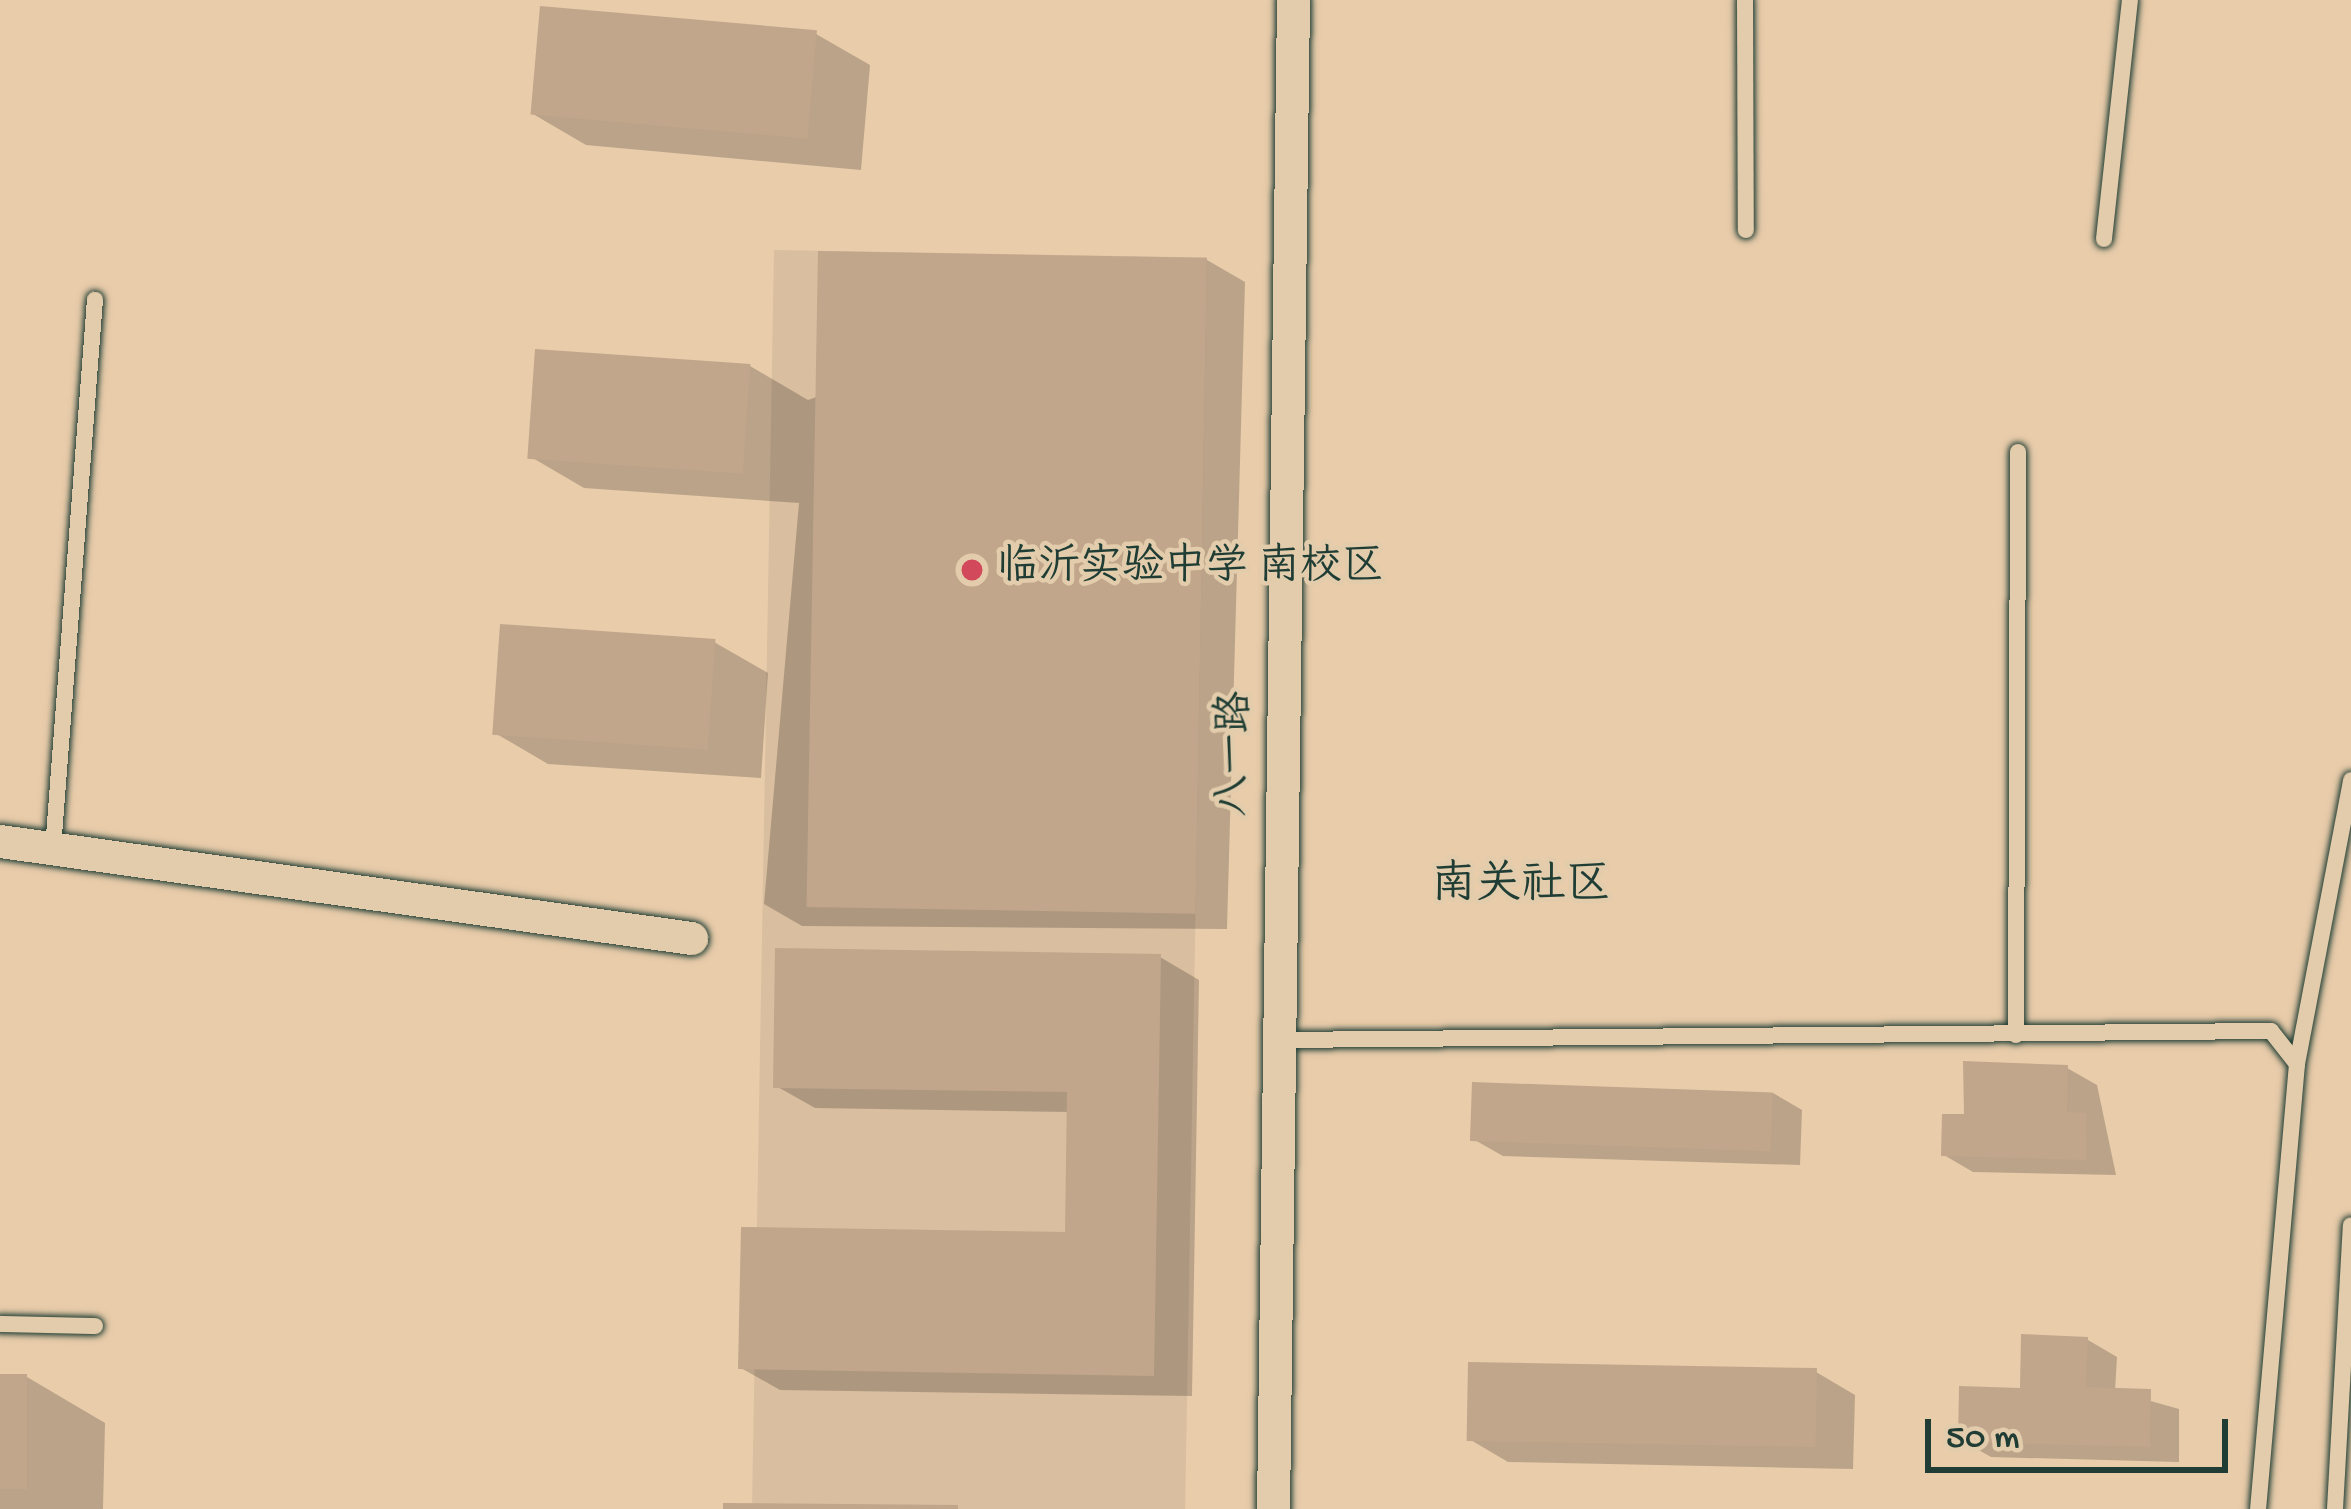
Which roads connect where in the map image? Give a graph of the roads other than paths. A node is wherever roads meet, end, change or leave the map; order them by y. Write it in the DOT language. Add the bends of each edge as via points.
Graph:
graph roads {
  1 [pos="1293,0"];
  2 [pos="1745,0"];
  3 [pos="2130,0"];
  4 [pos="1746,230"];
  5 [pos="2104,239"];
  6 [pos="94,300"];
  7 [pos="2018,452"];
  8 [pos="2351,780"];
  9 [pos="0,841"];
  10 [pos="53,849"];
  11 [pos="691,938"];
  12 [pos="2017,1035"];
  13 [pos="1279,1040"];
  14 [pos="2296,1064"];
  15 [pos="2351,1225"];
  16 [pos="0,1324"];
  17 [pos="95,1326"];
  18 [pos="1273,1509"];
  19 [pos="2258,1509"];
  20 [pos="2335,1509"];
  1 -- 13 [label="street, 八一路"];
  2 -- 4 [label="lane"];
  3 -- 5 [label="lane"];
  6 -- 10 [label="lane"];
  7 -- 12 [label="lane"];
  8 -- 14 [label="lane"];
  9 -- 10 [label="street"];
  10 -- 11 [label="street"];
  12 -- 13 [label="lane"];
  12 -- 14 [label="lane" via="2271,1031"];
  13 -- 18 [label="street, 八一路"];
  14 -- 19 [label="lane"];
  15 -- 20 [label="lane"];
  16 -- 17 [label="lane"];
}
